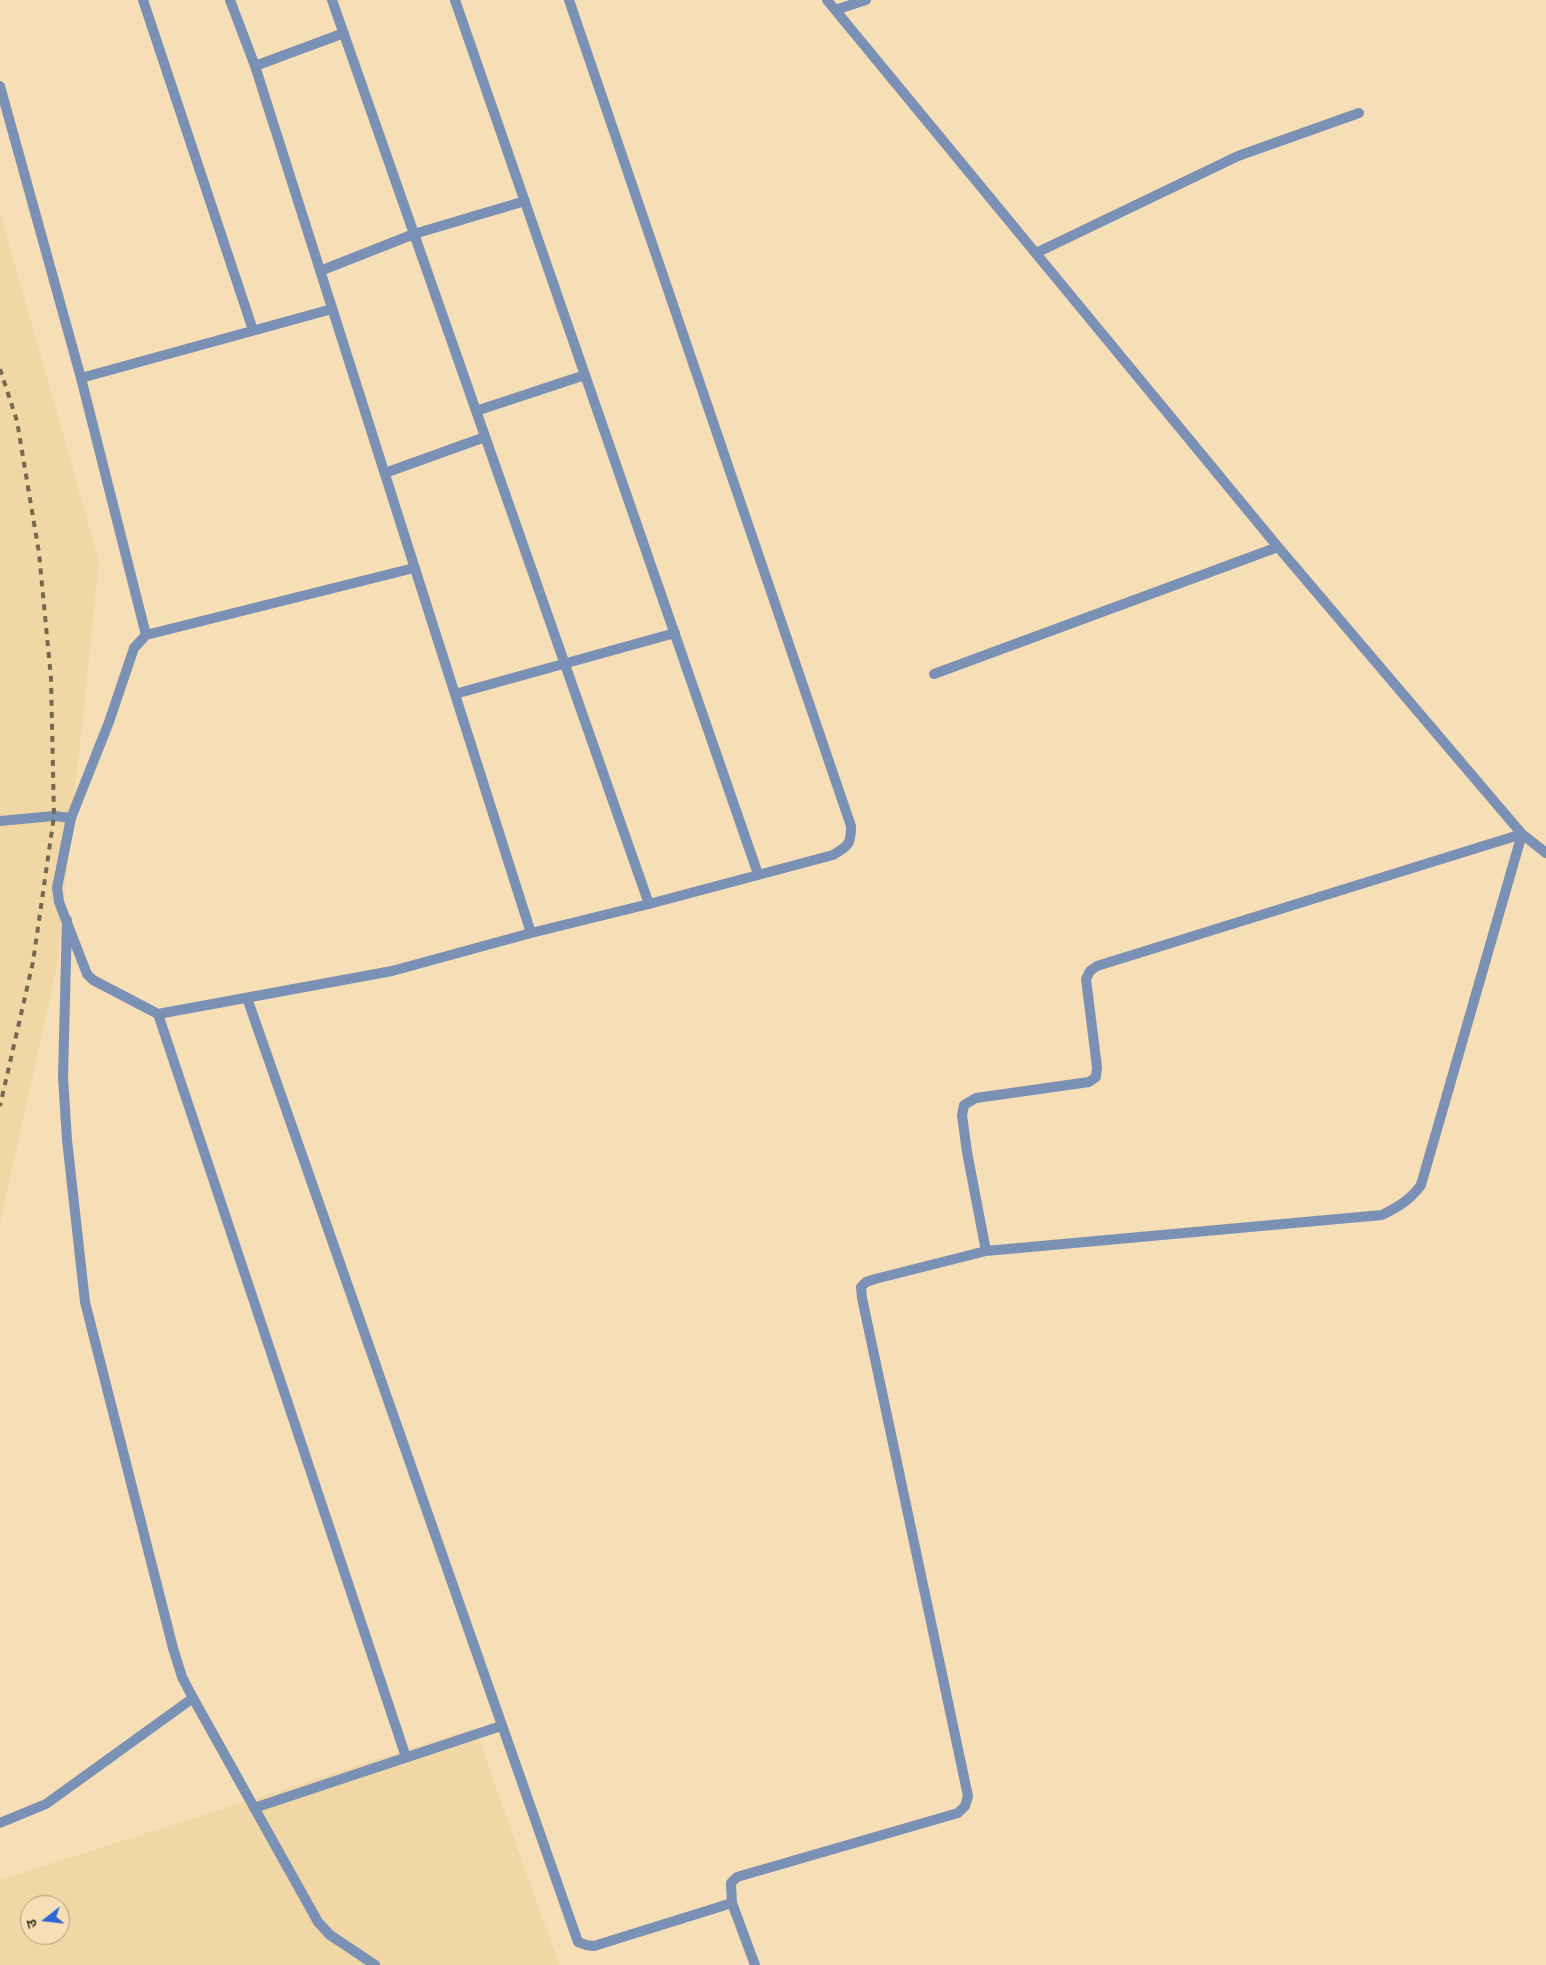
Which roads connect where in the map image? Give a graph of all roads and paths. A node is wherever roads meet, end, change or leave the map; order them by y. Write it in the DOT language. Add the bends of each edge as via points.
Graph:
graph roads {
  1 [pos="143,0"];
  2 [pos="230,0"];
  3 [pos="332,0"];
  4 [pos="455,0"];
  5 [pos="569,0"];
  6 [pos="827,0"];
  7 [pos="866,0"];
  8 [pos="835,10"];
  9 [pos="344,33"];
  10 [pos="255,66"];
  11 [pos="0,86"];
  12 [pos="1360,113"];
  13 [pos="525,201"];
  14 [pos="414,234"];
  15 [pos="1036,253"];
  16 [pos="320,271"];
  17 [pos="332,309"];
  18 [pos="253,330"];
  19 [pos="585,375"];
  20 [pos="81,378"];
  21 [pos="476,411"];
  22 [pos="485,437"];
  23 [pos="385,473"];
  24 [pos="1278,547"];
  25 [pos="414,568"];
  26 [pos="675,633"];
  27 [pos="146,635"];
  28 [pos="564,664"];
  29 [pos="934,674"];
  30 [pos="455,694"];
  31 [pos="71,818"];
  32 [pos="0,821"];
  33 [pos="1522,834"];
  34 [pos="1546,852"];
  35 [pos="758,874"];
  36 [pos="649,904"];
  37 [pos="67,920"];
  38 [pos="531,933"];
  39 [pos="246,998"];
  40 [pos="158,1014"];
  41 [pos="986,1251"];
  42 [pos="193,1698"];
  43 [pos="501,1726"];
  44 [pos="406,1757"];
  45 [pos="254,1808"];
  46 [pos="0,1823"];
  47 [pos="732,1903"];
  48 [pos="375,1965"];
  49 [pos="754,1965"];
  1 -- 18 [label="street"];
  2 -- 10 [label="street"];
  3 -- 9 [label="street"];
  4 -- 13 [label="street"];
  5 -- 35 [label="street" via="850,826 851,839 846,847 833,855"];
  6 -- 8 [label="street"];
  7 -- 8 [label="street"];
  8 -- 15 [label="street"];
  9 -- 10 [label="street"];
  9 -- 14 [label="street"];
  10 -- 16 [label="street"];
  11 -- 20 [label="street"];
  12 -- 15 [label="street" via="1238,156"];
  13 -- 14 [label="street"];
  13 -- 19 [label="street"];
  14 -- 16 [label="street"];
  14 -- 21 [label="street"];
  15 -- 24 [label="street"];
  16 -- 17 [label="street"];
  17 -- 18 [label="street"];
  17 -- 23 [label="street"];
  18 -- 20 [label="street"];
  19 -- 21 [label="street"];
  19 -- 26 [label="street"];
  20 -- 27 [label="street"];
  21 -- 22 [label="street"];
  22 -- 23 [label="street"];
  22 -- 28 [label="street"];
  23 -- 25 [label="street"];
  24 -- 29 [label="street"];
  24 -- 33 [label="street"];
  25 -- 27 [label="street"];
  25 -- 30 [label="street"];
  26 -- 28 [label="street"];
  26 -- 35 [label="street"];
  27 -- 31 [label="street" via="134,648"];
  28 -- 30 [label="street"];
  28 -- 36 [label="street"];
  30 -- 38 [label="street"];
  31 -- 32 [label="street" via="54,816"];
  31 -- 37 [label="street" via="57,888"];
  33 -- 34 [label="street"];
  33 -- 41 [label="street" via="1420,1185 1402,1205 1382,1215"];
  33 -- 41 [label="street" via="1090,971 1086,979 1096,1077 1089,1082 976,1098 964,1105 966,1152"];
  35 -- 36 [label="street"];
  36 -- 38 [label="street"];
  37 -- 40 [label="street" via="87,974"];
  37 -- 42 [label="street" via="63,1077 85,1302 173,1648"];
  38 -- 39 [label="street" via="392,971"];
  39 -- 40 [label="street"];
  39 -- 43 [label="street"];
  40 -- 44 [label="street"];
  41 -- 47 [label="street" via="875,1279 861,1287 968,1796 965,1806 958,1814 737,1877 730,1883"];
  42 -- 45 [label="street"];
  42 -- 46 [label="street" via="46,1804"];
  43 -- 44 [label="street"];
  43 -- 47 [label="street" via="578,1942 594,1946"];
  44 -- 45 [label="street"];
  45 -- 48 [label="street" via="318,1922 330,1935"];
  47 -- 49 [label="street"];
}
